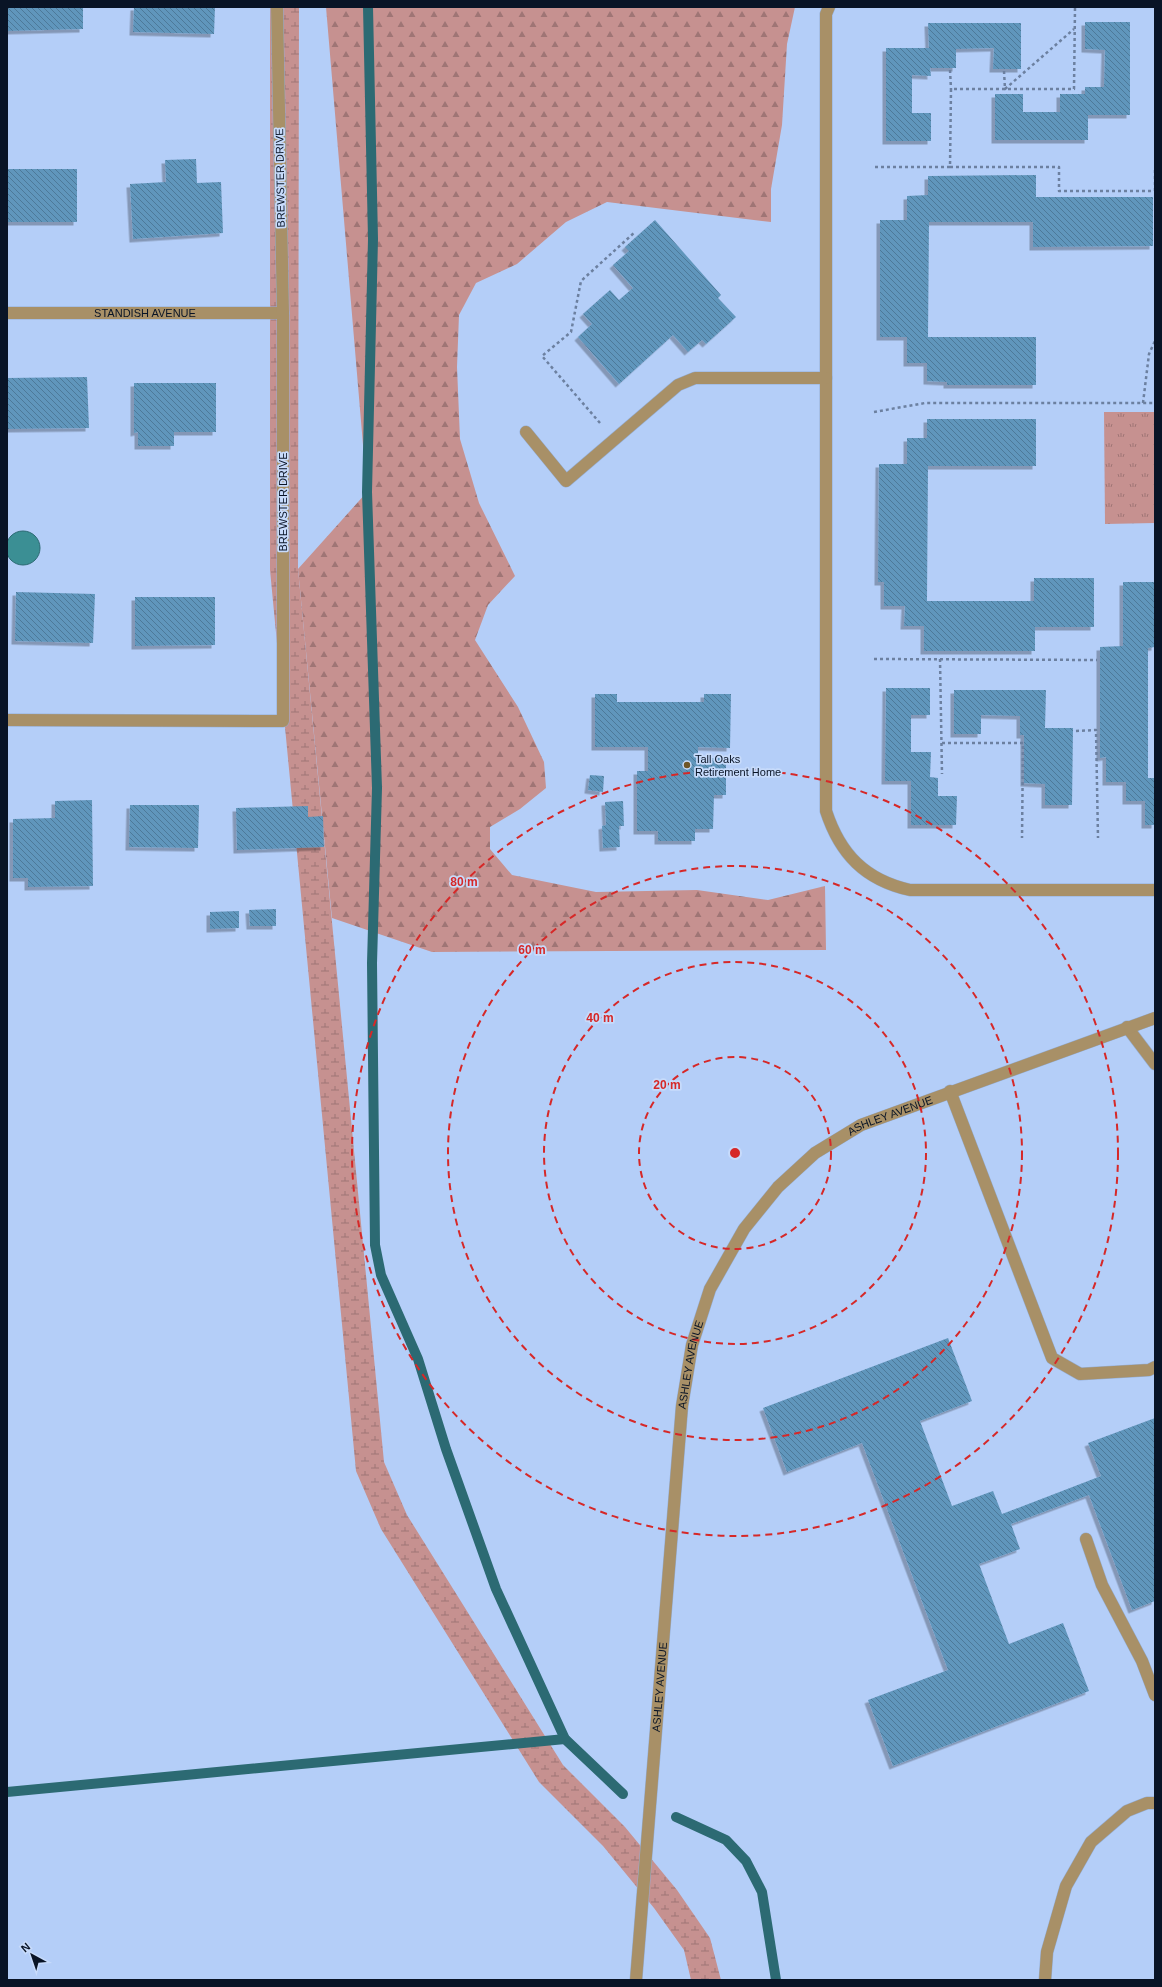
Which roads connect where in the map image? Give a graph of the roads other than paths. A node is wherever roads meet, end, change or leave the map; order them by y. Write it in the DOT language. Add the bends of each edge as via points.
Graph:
graph roads {
  1 [pos="278,7"];
  2 [pos="829,7"];
  3 [pos="7,312"];
  4 [pos="282,314"];
  5 [pos="826,378"];
  6 [pos="526,432"];
  7 [pos="7,720"];
  8 [pos="1155,890"];
  9 [pos="1155,1018"];
  10 [pos="1127,1027"];
  11 [pos="1155,1064"];
  12 [pos="950,1091"];
  13 [pos="1155,1367"];
  14 [pos="1086,1539"];
  15 [pos="1155,1695"];
  16 [pos="1155,1803"];
  17 [pos="636,1980"];
  18 [pos="1045,1980"];
  1 -- 4 [label="street, BREWSTER DRIVE"];
  2 -- 5 [label="street" via="826,14"];
  3 -- 4 [label="street, STANDISH AVENUE"];
  4 -- 7 [label="street, BREWSTER DRIVE" via="283,721"];
  5 -- 6 [label="street" via="695,378 678,385 566,481"];
  5 -- 8 [label="street" via="826,811 839,841 855,863 865,871 887,884 910,890"];
  9 -- 10 [label="street, ASHLEY AVENUE"];
  10 -- 11 [label="street"];
  10 -- 12 [label="street, ASHLEY AVENUE"];
  12 -- 13 [label="street" via="1052,1358 1080,1374 1149,1370"];
  12 -- 17 [label="street, ASHLEY AVENUE" via="861,1125 815,1153 778,1187 744,1229 710,1289 692,1346 682,1406"];
  14 -- 15 [label="street" via="1102,1585 1142,1661"];
  16 -- 18 [label="street" via="1127,1810 1091,1842 1066,1886 1047,1952"];
}
